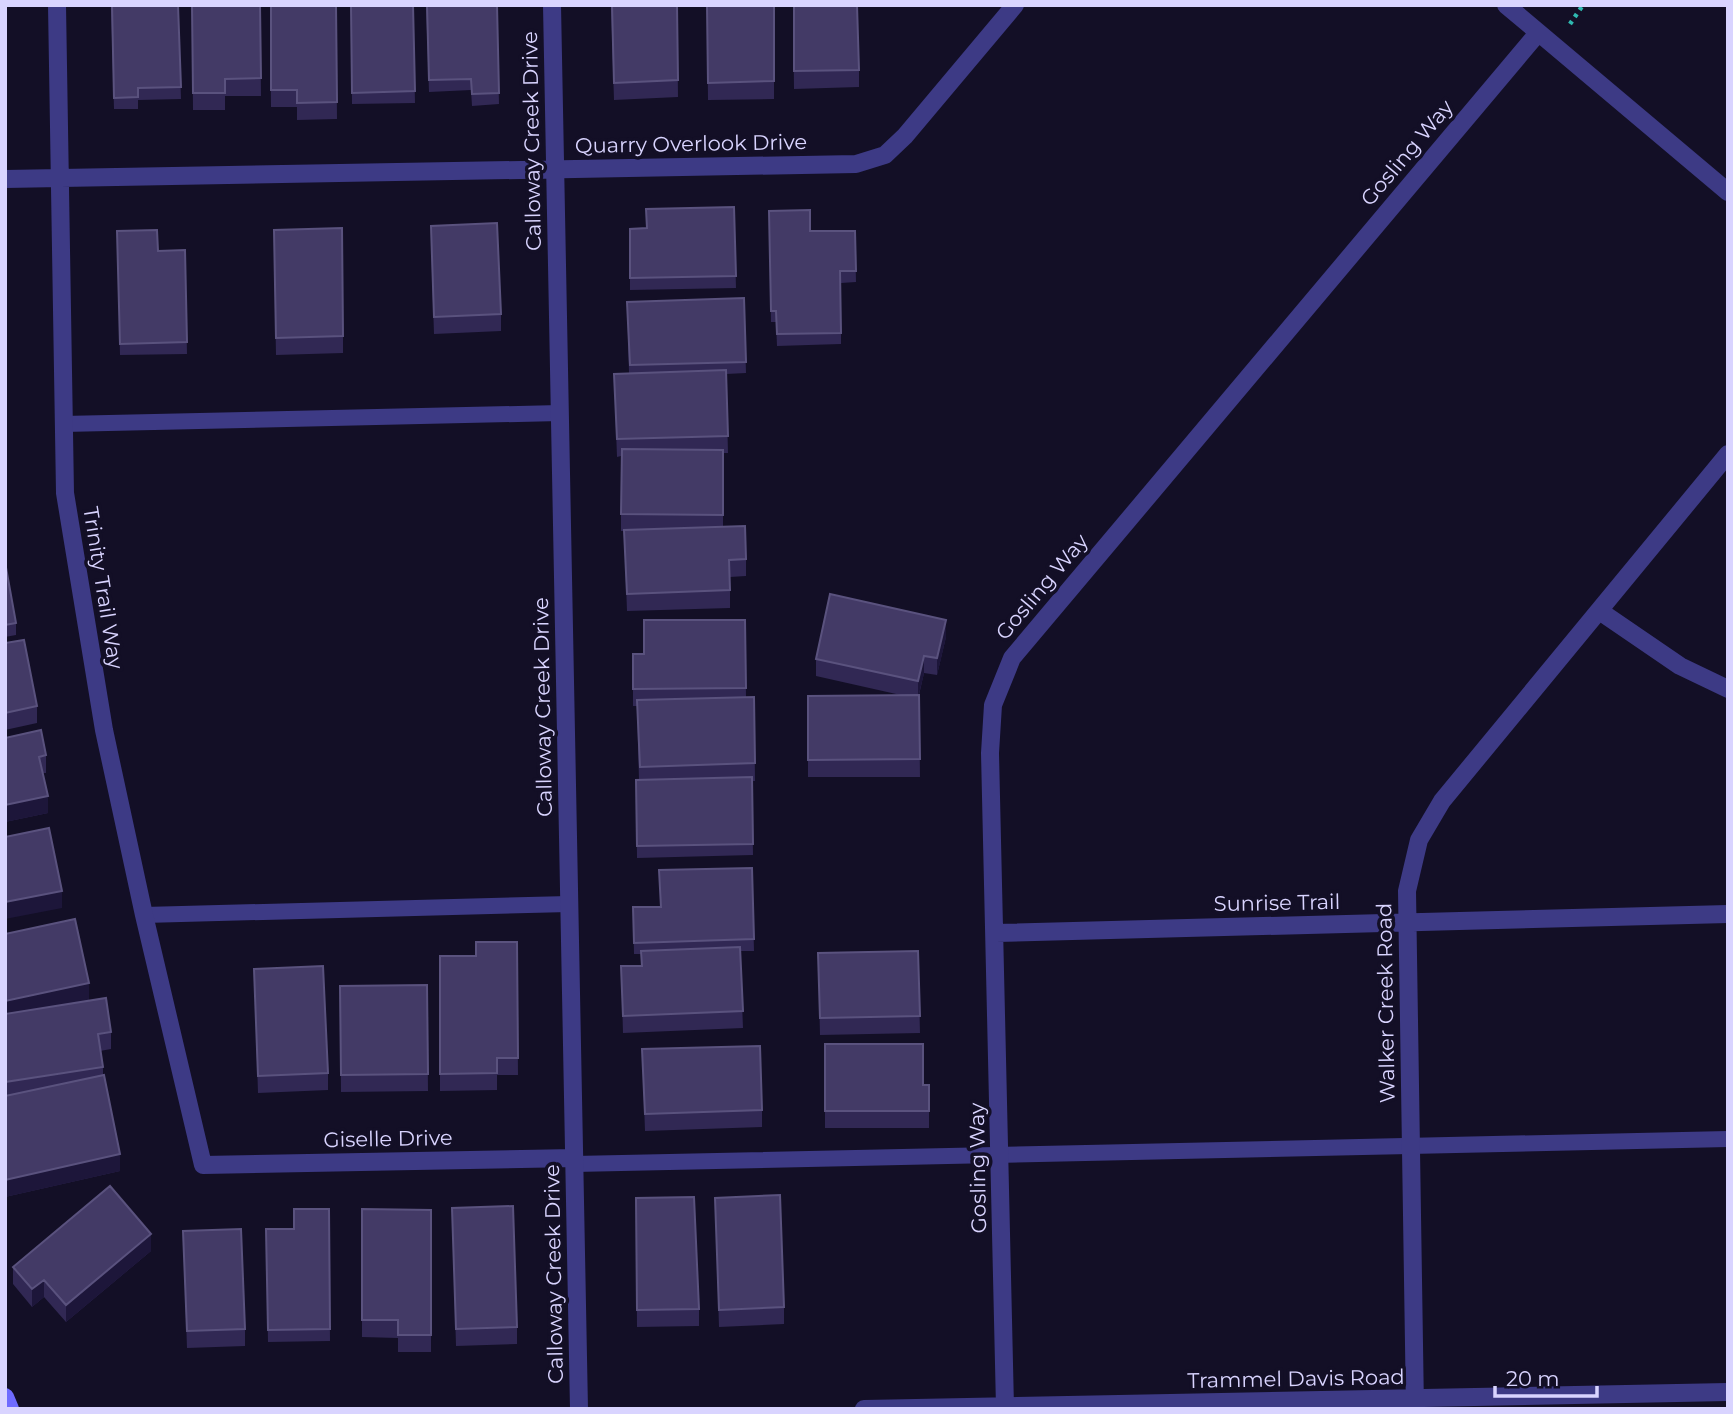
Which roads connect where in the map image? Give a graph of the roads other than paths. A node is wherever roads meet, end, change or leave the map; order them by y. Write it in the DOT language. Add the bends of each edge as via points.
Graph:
graph roads {
  1 [pos="57,5"];
  2 [pos="552,5"];
  3 [pos="1015,5"];
  4 [pos="1506,5"];
  5 [pos="1538,33"];
  6 [pos="556,170"];
  7 [pos="58,178"];
  8 [pos="5,179"];
  9 [pos="1728,192"];
  10 [pos="560,413"];
  11 [pos="63,424"];
  12 [pos="1728,454"];
  13 [pos="1601,612"];
  14 [pos="1728,689"];
  15 [pos="569,905"];
  16 [pos="1728,914"];
  17 [pos="144,915"];
  18 [pos="1408,922"];
  19 [pos="996,933"];
  20 [pos="1728,1139"];
  21 [pos="1411,1146"];
  22 [pos="1001,1154"];
  23 [pos="574,1161"];
  24 [pos="204,1165"];
  25 [pos="1728,1392"];
  26 [pos="5,1397"];
  27 [pos="1415,1405"];
  28 [pos="1006,1407"];
  29 [pos="10,1409"];
  30 [pos="579,1409"];
  31 [pos="864,1409"];
  1 -- 7 [label="street, Trinity Trail Way"];
  2 -- 6 [label="street, Calloway Creek Drive"];
  3 -- 6 [label="street, Quarry Overlook Drive" via="885,155 856,164"];
  4 -- 5 [label="street"];
  5 -- 9 [label="street"];
  5 -- 19 [label="street, Gosling Way" via="1012,658 992,717"];
  6 -- 7 [label="street, Quarry Overlook Drive"];
  6 -- 10 [label="street, Calloway Creek Drive"];
  7 -- 8 [label="street, Quarry Overlook Drive"];
  7 -- 11 [label="street, Trinity Trail Way"];
  10 -- 11 [label="lane"];
  10 -- 15 [label="street, Calloway Creek Drive"];
  11 -- 17 [label="street, Trinity Trail Way" via="65,493 83,619"];
  12 -- 13 [label="street, Walker Creek Road"];
  13 -- 14 [label="street" via="1680,666"];
  13 -- 18 [label="street, Walker Creek Road" via="1442,802 1419,840 1407,891"];
  15 -- 17 [label="lane"];
  15 -- 23 [label="street, Calloway Creek Drive"];
  16 -- 18 [label="street, Sunrise Trail"];
  17 -- 24 [label="street, Trinity Trail Way"];
  18 -- 19 [label="street, Sunrise Trail"];
  18 -- 21 [label="street, Walker Creek Road"];
  19 -- 22 [label="street, Gosling Way"];
  20 -- 21 [label="lane"];
  21 -- 22 [label="lane"];
  21 -- 27 [label="street, Walker Creek Road"];
  22 -- 23 [label="lane"];
  22 -- 28 [label="street, Gosling Way"];
  23 -- 24 [label="street, Giselle Drive"];
  23 -- 30 [label="street, Calloway Creek Drive"];
  25 -- 27 [label="street, Trammel Davis Road"];
  26 -- 29 [label="main road"];
  27 -- 28 [label="street, Trammel Davis Road"];
  28 -- 31 [label="street, Trammel Davis Road"];
}
